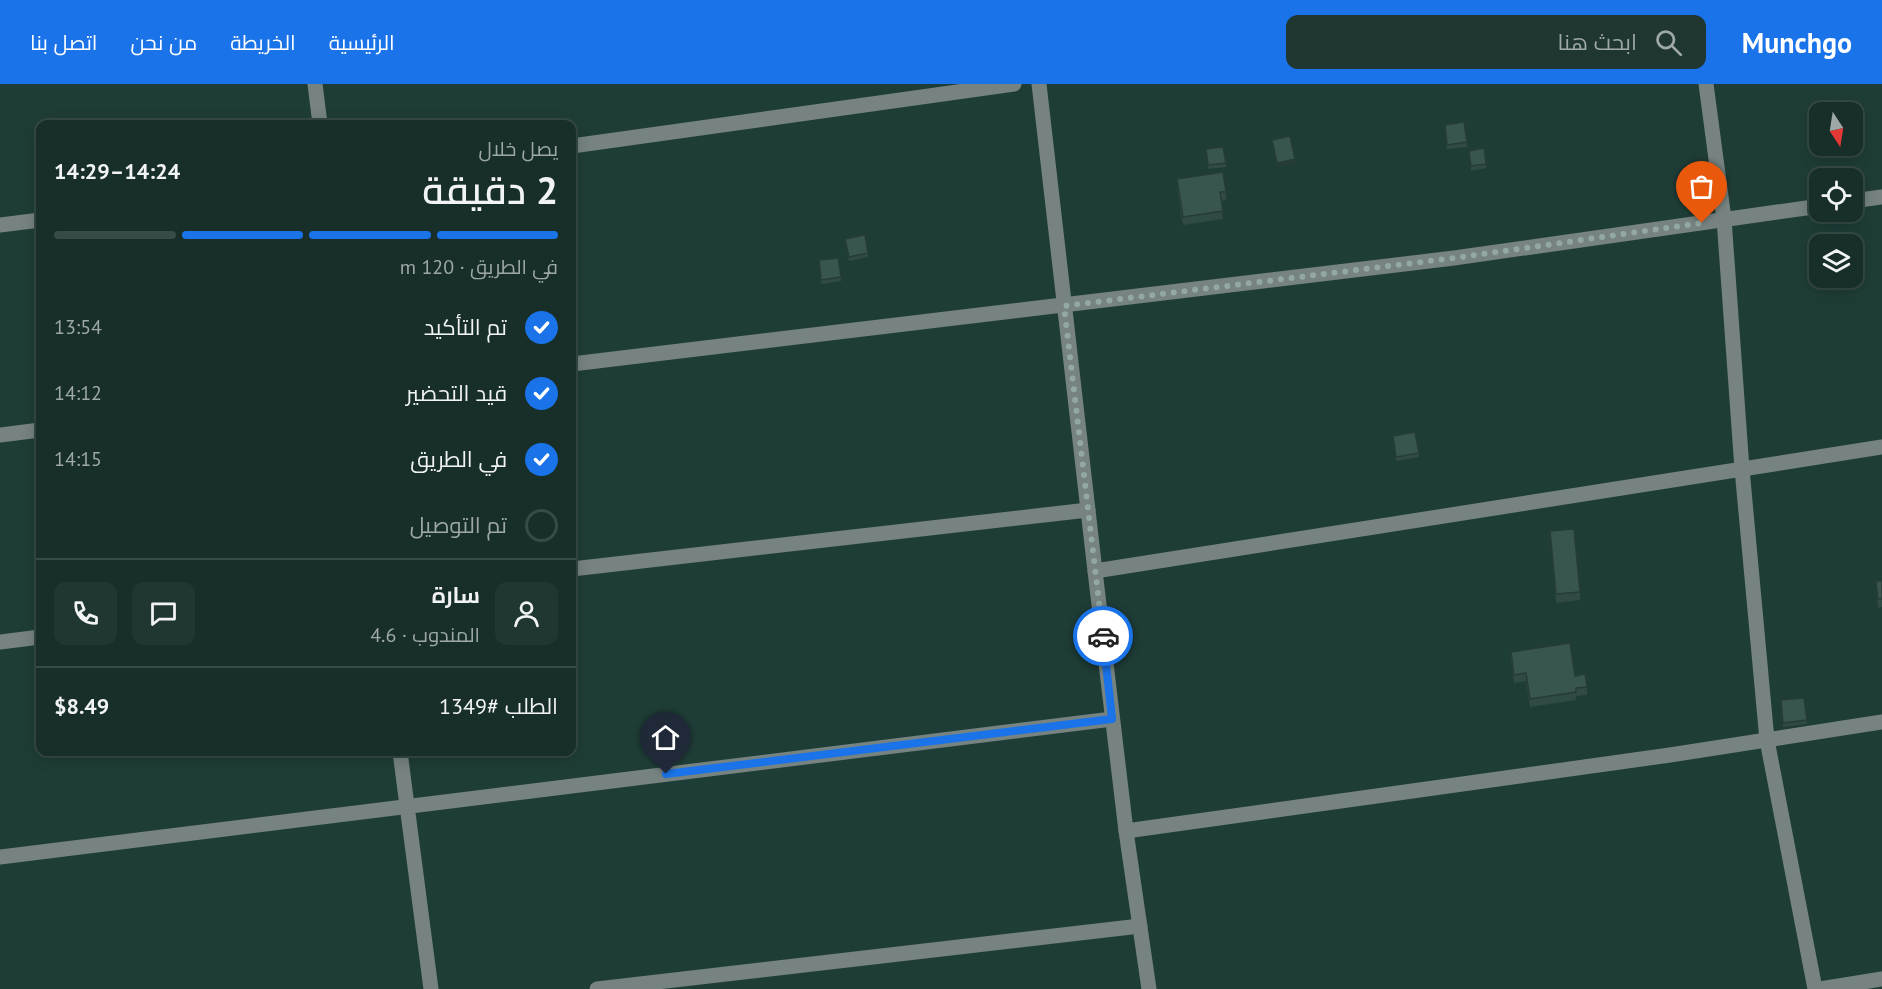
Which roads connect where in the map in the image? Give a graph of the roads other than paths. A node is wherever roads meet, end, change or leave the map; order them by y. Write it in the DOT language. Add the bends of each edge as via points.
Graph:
graph roads {
  1 [pos="315,84"];
  2 [pos="1014,84"];
  3 [pos="1039,84"];
  4 [pos="1706,84"];
  5 [pos="320,120"];
  6 [pos="576,145"];
  7 [pos="1882,197"];
  8 [pos="1863,200"];
  9 [pos="1809,207"];
  10 [pos="1724,219"];
  11 [pos="36,220"];
  12 [pos="0,225"];
  13 [pos="1064,306"];
  14 [pos="576,364"];
  15 [pos="36,430"];
  16 [pos="0,435"];
  17 [pos="1882,447"];
  18 [pos="1742,469"];
  19 [pos="1088,510"];
  20 [pos="576,569"];
  21 [pos="1095,571"];
  22 [pos="36,638"];
  23 [pos="0,642"];
  24 [pos="1112,719"];
  25 [pos="1882,722"];
  26 [pos="1767,740"];
  27 [pos="401,756"];
  28 [pos="407,806"];
  29 [pos="1126,831"];
  30 [pos="0,857"];
  31 [pos="1140,926"];
  32 [pos="1882,979"];
  33 [pos="431,989"];
  34 [pos="597,989"];
  35 [pos="1149,989"];
  36 [pos="1815,989"];
  37 [pos="1820,989"];
  1 -- 5 [label="street"];
  2 -- 6 [label="street"];
  3 -- 13 [label="street"];
  4 -- 10 [label="street"];
  7 -- 8 [label="street"];
  9 -- 10 [label="street"];
  10 -- 13 [label="street" via="1454,258"];
  10 -- 18 [label="street"];
  11 -- 12 [label="street"];
  13 -- 14 [label="street"];
  13 -- 19 [label="street"];
  15 -- 16 [label="street"];
  17 -- 18 [label="street"];
  18 -- 21 [label="street"];
  18 -- 26 [label="street"];
  19 -- 20 [label="street"];
  19 -- 21 [label="street"];
  21 -- 24 [label="street"];
  22 -- 23 [label="street"];
  24 -- 28 [label="street"];
  24 -- 29 [label="street"];
  25 -- 26 [label="street"];
  26 -- 29 [label="street"];
  26 -- 36 [label="street"];
  27 -- 28 [label="street"];
  28 -- 30 [label="street"];
  28 -- 33 [label="street"];
  29 -- 31 [label="street"];
  31 -- 34 [label="street"];
  31 -- 35 [label="street"];
  32 -- 37 [label="street"];
}
